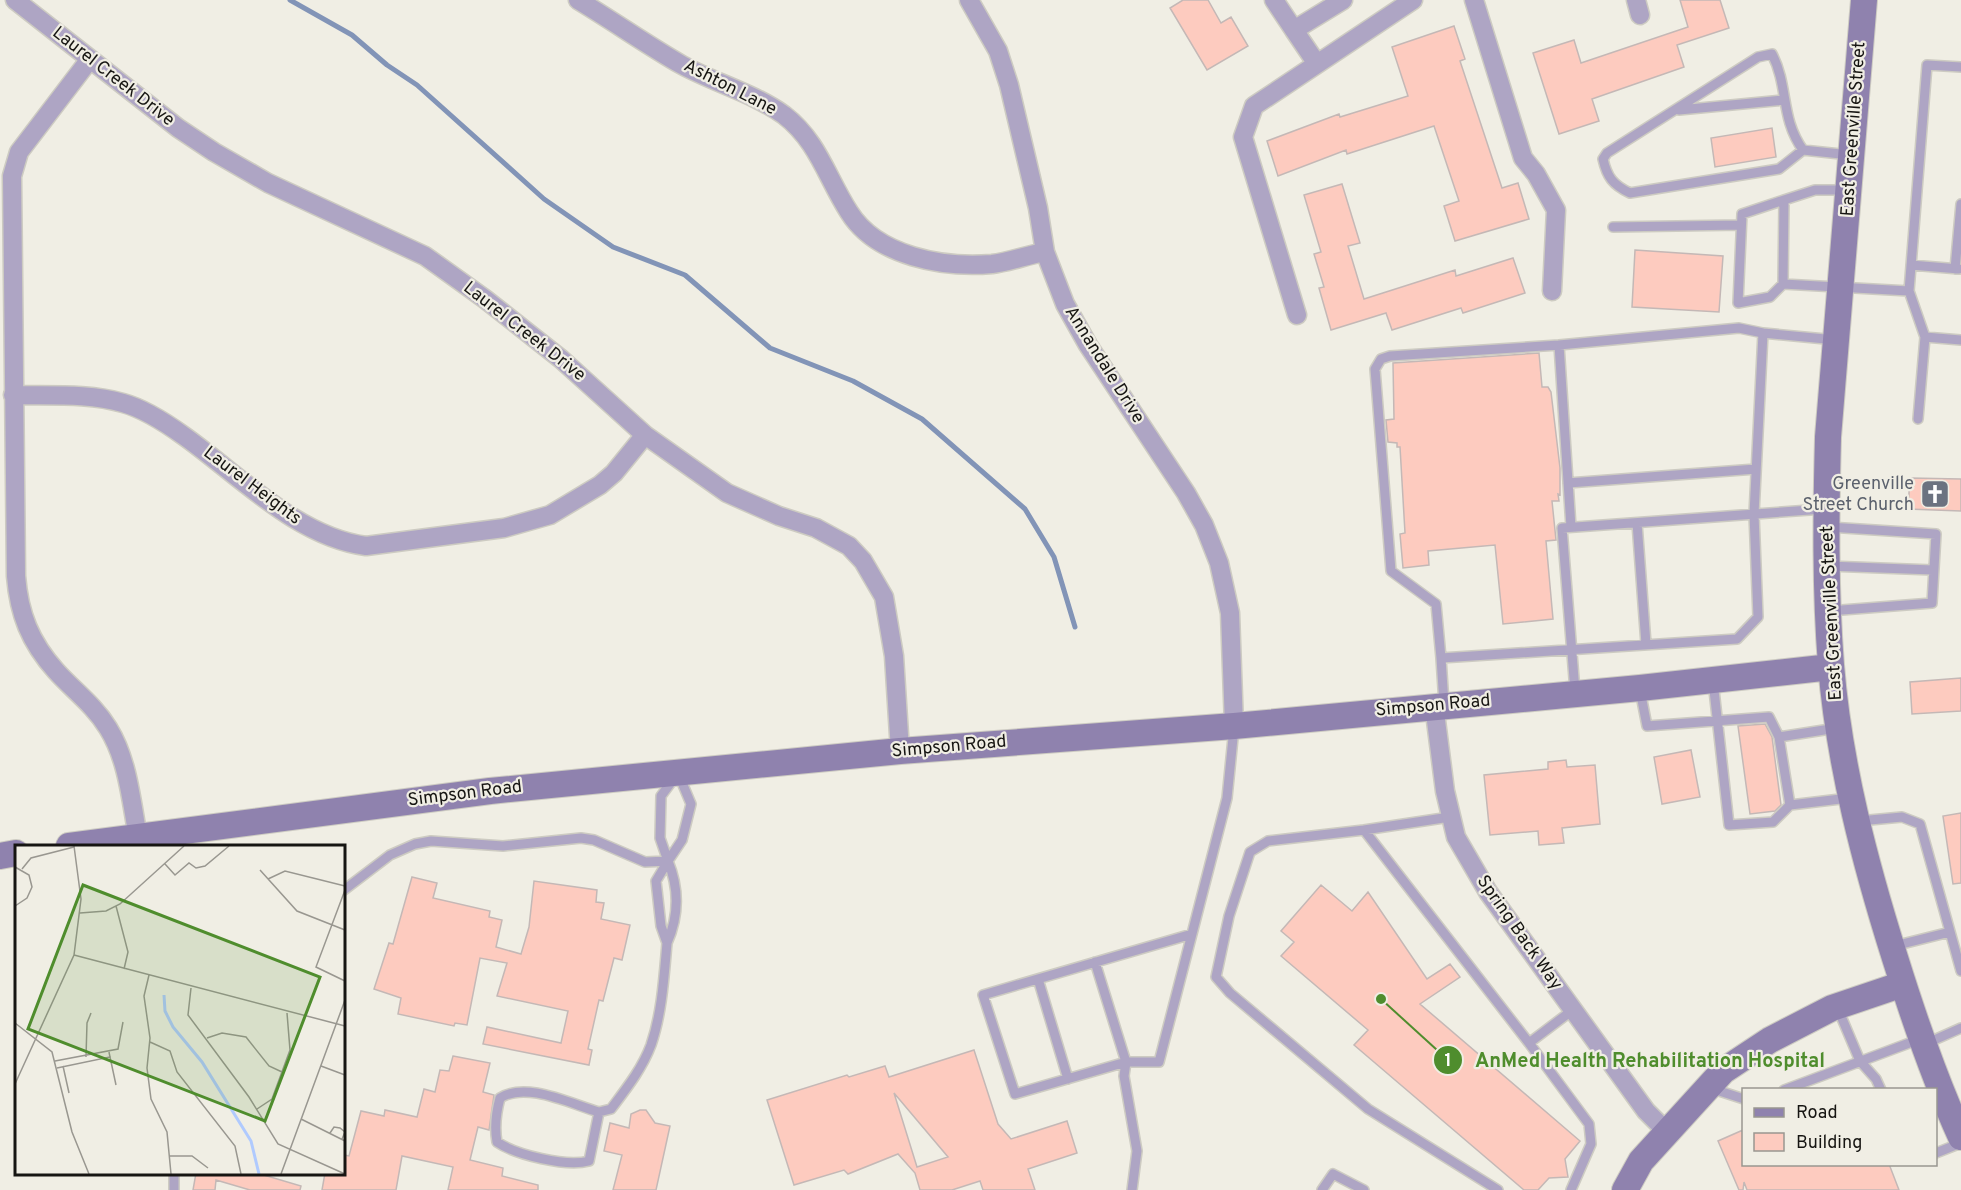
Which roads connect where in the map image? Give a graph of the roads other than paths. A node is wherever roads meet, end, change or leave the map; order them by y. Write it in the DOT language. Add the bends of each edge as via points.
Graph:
graph roads {
  1 [pos="15,0"];
  2 [pos="578,0"];
  3 [pos="969,0"];
  4 [pos="1274,0"];
  5 [pos="1342,0"];
  6 [pos="1413,0"];
  7 [pos="1474,0"];
  8 [pos="1864,0"];
  9 [pos="1294,30"];
  10 [pos="90,58"];
  11 [pos="1317,64"];
  12 [pos="1961,67"];
  13 [pos="1784,100"];
  14 [pos="1677,110"];
  15 [pos="1803,150"];
  16 [pos="1852,155"];
  17 [pos="1850,190"];
  18 [pos="1784,200"];
  19 [pos="1961,204"];
  20 [pos="1741,225"];
  21 [pos="1613,227"];
  22 [pos="1045,252"];
  23 [pos="1911,265"];
  24 [pos="1958,269"];
  25 [pos="1783,284"];
  26 [pos="1842,285"];
  27 [pos="1552,291"];
  28 [pos="1909,291"];
  29 [pos="1297,315"];
  30 [pos="1763,333"];
  31 [pos="1925,337"];
  32 [pos="1837,340"];
  33 [pos="1961,340"];
  34 [pos="1559,345"];
  35 [pos="13,395"];
  36 [pos="1918,419"];
  37 [pos="645,435"];
  38 [pos="1756,469"];
  39 [pos="1568,483"];
  40 [pos="1754,514"];
  41 [pos="1827,518"];
  42 [pos="1637,523"];
  43 [pos="1571,527"];
  44 [pos="1828,566"];
  45 [pos="1933,570"];
  46 [pos="1829,610"];
  47 [pos="1646,645"];
  48 [pos="1571,649"];
  49 [pos="1441,658"];
  50 [pos="1831,667"];
  51 [pos="1713,679"];
  52 [pos="1640,688"];
  53 [pos="1575,694"];
  54 [pos="1439,705"];
  55 [pos="1718,721"];
  56 [pos="1234,726"];
  57 [pos="1840,727"];
  58 [pos="1779,737"];
  59 [pos="900,751"];
  60 [pos="678,773"];
  61 [pos="1790,805"];
  62 [pos="1854,810"];
  63 [pos="1450,817"];
  64 [pos="1364,830"];
  65 [pos="138,837"];
  66 [pos="77,845"];
  67 [pos="15,854"];
  68 [pos="0,856"];
  69 [pos="668,861"];
  70 [pos="345,889"];
  71 [pos="1950,932"];
  72 [pos="1192,934"];
  73 [pos="667,943"];
  74 [pos="1891,947"];
  75 [pos="1095,962"];
  76 [pos="1961,971"];
  77 [pos="1038,979"];
  78 [pos="1903,984"];
  79 [pos="1837,1007"];
  80 [pos="1574,1009"];
  81 [pos="1961,1028"];
  82 [pos="1922,1042"];
  83 [pos="1529,1043"];
  84 [pos="1860,1061"];
  85 [pos="1126,1062"];
  86 [pos="1068,1079"];
  87 [pos="1708,1087"];
  88 [pos="1787,1088"];
  89 [pos="1880,1088"];
  90 [pos="1742,1099"];
  91 [pos="599,1112"];
  92 [pos="1957,1120"];
  93 [pos="1667,1132"];
  94 [pos="1961,1143"];
  95 [pos="1937,1153"];
  96 [pos="1132,1190"];
  97 [pos="1323,1190"];
  98 [pos="1364,1190"];
  99 [pos="1498,1190"];
  100 [pos="1571,1190"];
  101 [pos="1625,1190"];
  1 -- 10 [label="street, Laurel Creek Drive"];
  2 -- 22 [label="street, Ashton Lane" via="683,66 753,97 786,117 813,145 849,213 877,240 917,257 955,264 994,263"];
  3 -- 22 [label="street, Annandale Drive" via="998,51 1009,85"];
  4 -- 9 [label="street"];
  5 -- 9 [label="street"];
  6 -- 11 [label="street"];
  7 -- 27 [label="street" via="1523,158 1556,210"];
  8 -- 16 [label="street, East Greenville Street"];
  9 -- 11 [label="street"];
  10 -- 35 [label="street" via="19,152 12,176"];
  10 -- 37 [label="street, Laurel Creek Drive" via="214,152 268,183 425,256 561,358"];
  11 -- 29 [label="street" via="1254,106 1243,137"];
  12 -- 23 [label="lane" via="1927,65"];
  13 -- 14 [label="lane"];
  13 -- 14 [label="lane" via="1779,68 1772,54 1758,57"];
  13 -- 15 [label="lane" via="1791,133"];
  14 -- 15 [label="lane" via="1607,153 1603,159 1606,174 1616,186 1630,193 1779,169"];
  15 -- 16 [label="lane"];
  16 -- 17 [label="street, East Greenville Street"];
  17 -- 18 [label="lane" via="1815,190"];
  17 -- 26 [label="street, East Greenville Street"];
  18 -- 20 [label="lane" via="1742,214"];
  18 -- 25 [label="lane"];
  19 -- 24 [label="lane"];
  20 -- 21 [label="lane"];
  20 -- 25 [label="lane" via="1738,303 1770,297"];
  22 -- 56 [label="street, Annandale Drive" via="1070,314 1186,493 1212,545 1230,613"];
  23 -- 24 [label="lane"];
  23 -- 28 [label="lane"];
  25 -- 26 [label="lane"];
  26 -- 28 [label="lane"];
  26 -- 32 [label="street, East Greenville Street"];
  28 -- 31 [label="lane"];
  30 -- 32 [label="lane"];
  30 -- 34 [label="lane" via="1739,328"];
  30 -- 38 [label="lane"];
  31 -- 33 [label="lane"];
  31 -- 36 [label="lane"];
  32 -- 41 [label="street, East Greenville Street" via="1828,437"];
  34 -- 39 [label="lane"];
  34 -- 49 [label="lane" via="1390,356 1375,369 1391,572 1436,604"];
  35 -- 37 [label="street, Laurel Heights" via="124,403 165,423 311,530 366,546 504,528 550,515 600,485"];
  35 -- 65 [label="street" via="18,606 30,634 56,671 83,695 108,728 124,762"];
  37 -- 59 [label="street, Laurel Creek Drive" via="727,493 816,528 849,546 863,561 884,597 889,618"];
  38 -- 39 [label="lane"];
  38 -- 40 [label="lane"];
  39 -- 43 [label="lane"];
  40 -- 41 [label="lane"];
  40 -- 42 [label="lane"];
  40 -- 47 [label="lane" via="1758,617 1737,639"];
  41 -- 44 [label="street, East Greenville Street"];
  41 -- 45 [label="lane" via="1936,534"];
  42 -- 43 [label="lane"];
  42 -- 47 [label="lane"];
  43 -- 48 [label="lane" via="1562,528"];
  44 -- 45 [label="lane"];
  44 -- 46 [label="street, East Greenville Street"];
  45 -- 46 [label="lane" via="1932,603"];
  46 -- 50 [label="street, East Greenville Street"];
  47 -- 48 [label="lane"];
  48 -- 49 [label="lane"];
  48 -- 53 [label="lane"];
  49 -- 54 [label="lane"];
  50 -- 51 [label="street, Simpson Road"];
  50 -- 57 [label="street, East Greenville Street"];
  51 -- 52 [label="street, Simpson Road"];
  51 -- 55 [label="lane"];
  52 -- 53 [label="street, Simpson Road"];
  52 -- 55 [label="lane" via="1647,726"];
  53 -- 54 [label="street, Simpson Road"];
  54 -- 56 [label="street, Simpson Road"];
  54 -- 63 [label="street, Spring Back Way"];
  55 -- 58 [label="lane" via="1770,717"];
  55 -- 61 [label="lane" via="1729,825 1773,822"];
  56 -- 59 [label="street, Simpson Road"];
  56 -- 72 [label="lane" via="1227,798"];
  57 -- 58 [label="lane"];
  57 -- 62 [label="street, East Greenville Street"];
  58 -- 61 [label="lane"];
  59 -- 60 [label="street, Simpson Road"];
  60 -- 65 [label="street, Simpson Road" via="490,791"];
  60 -- 69 [label="lane" via="661,796 660,838"];
  60 -- 69 [label="lane" via="691,804 682,840"];
  61 -- 62 [label="lane"];
  62 -- 71 [label="lane" via="1920,824"];
  62 -- 74 [label="street, East Greenville Street" via="1868,874"];
  63 -- 64 [label="lane"];
  63 -- 80 [label="street, Spring Back Way" via="1456,837 1488,892"];
  64 -- 83 [label="lane"];
  64 -- 99 [label="lane" via="1268,841 1250,852 1228,916 1216,977 1368,1109"];
  65 -- 66 [label="street, Simpson Road"];
  67 -- 68 [label="street"];
  69 -- 70 [label="lane" via="645,862 581,838 503,846 431,841 390,855"];
  69 -- 73 [label="lane" via="676,882 676,903 675,924"];
  69 -- 73 [label="lane" via="656,881"];
  71 -- 74 [label="lane"];
  71 -- 76 [label="lane"];
  72 -- 75 [label="lane"];
  72 -- 85 [label="lane" via="1159,1062"];
  73 -- 91 [label="lane" via="662,997 651,1045 611,1109"];
  74 -- 78 [label="street, East Greenville Street"];
  75 -- 77 [label="lane"];
  75 -- 85 [label="lane"];
  77 -- 86 [label="lane"];
  77 -- 86 [label="lane" via="983,995 1015,1094"];
  78 -- 79 [label="street"];
  78 -- 82 [label="street, East Greenville Street"];
  79 -- 84 [label="lane"];
  79 -- 87 [label="street" via="1770,1040 1723,1071"];
  80 -- 83 [label="lane"];
  80 -- 93 [label="street, Spring Back Way" via="1646,1111"];
  81 -- 82 [label="lane"];
  82 -- 84 [label="lane"];
  82 -- 92 [label="street, East Greenville Street"];
  83 -- 100 [label="lane" via="1589,1124 1591,1144"];
  84 -- 88 [label="lane"];
  84 -- 89 [label="lane"];
  85 -- 86 [label="lane"];
  85 -- 96 [label="lane" via="1124,1076 1137,1151"];
  87 -- 90 [label="lane"];
  87 -- 93 [label="street"];
  91 -- 91 [label="lane" via="530,1093 507,1093 500,1098 496,1113 497,1142 506,1148 562,1162 589,1161"];
  93 -- 101 [label="street" via="1641,1161"];
  94 -- 95 [label="lane"];
  97 -- 98 [label="lane" via="1333,1174"];
}
